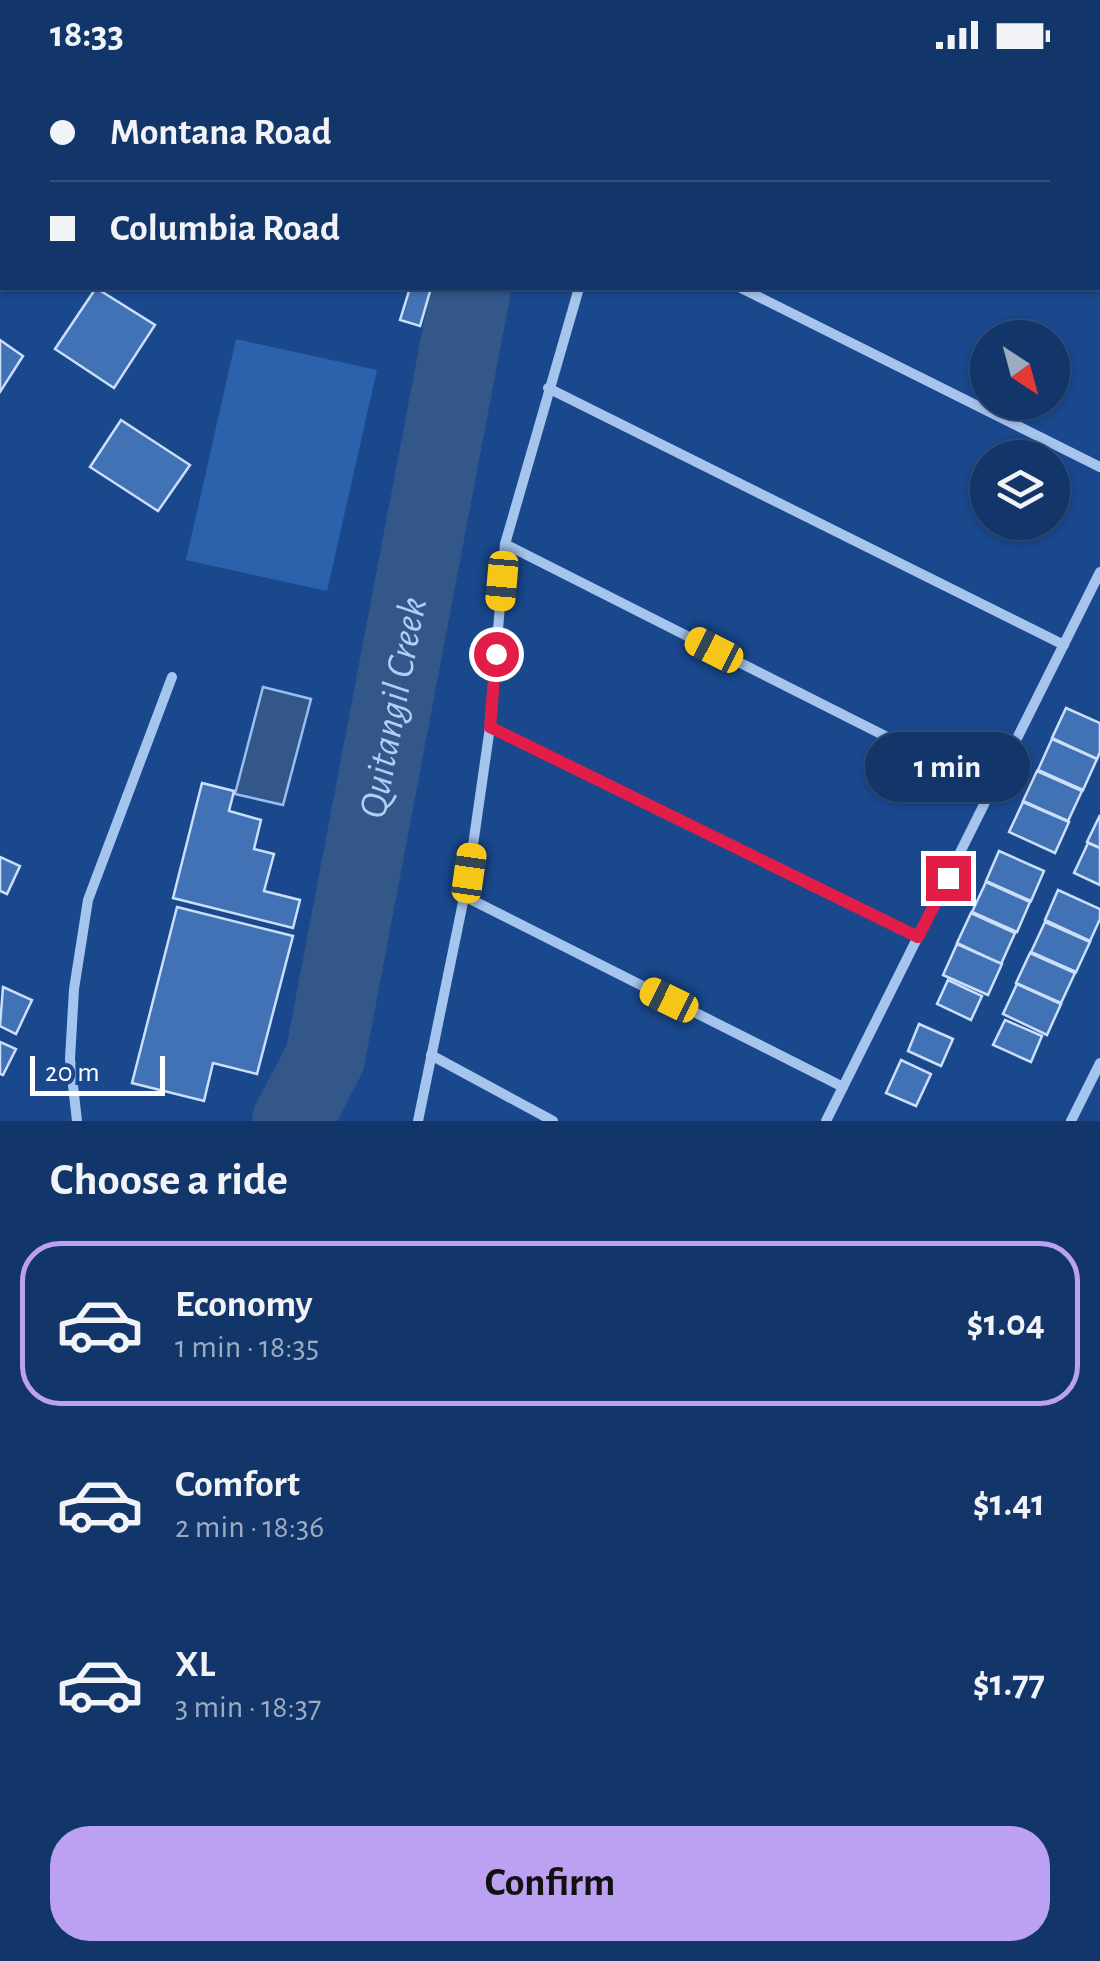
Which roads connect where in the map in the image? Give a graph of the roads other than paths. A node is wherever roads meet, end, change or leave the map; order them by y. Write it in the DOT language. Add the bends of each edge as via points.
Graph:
graph roads {
  1 [pos="578,290"];
  2 [pos="746,290"];
  3 [pos="548,388"];
  4 [pos="1100,467"];
  5 [pos="506,544"];
  6 [pos="1100,572"];
  7 [pos="1064,645"];
  8 [pos="172,677"];
  9 [pos="490,727"];
  10 [pos="992,790"];
  11 [pos="464,896"];
  12 [pos="918,937"];
  13 [pos="431,1055"];
  14 [pos="1100,1062"];
  15 [pos="843,1087"];
  16 [pos="76,1121"];
  17 [pos="418,1121"];
  18 [pos="554,1121"];
  19 [pos="826,1121"];
  20 [pos="1071,1121"];
  1 -- 3 [label="street"];
  2 -- 4 [label="street"];
  3 -- 5 [label="street"];
  3 -- 7 [label="street"];
  5 -- 9 [label="street"];
  5 -- 10 [label="street"];
  6 -- 7 [label="street"];
  7 -- 10 [label="street"];
  8 -- 16 [label="street" via="88,900 70,1059"];
  9 -- 11 [label="street"];
  9 -- 12 [label="street"];
  10 -- 12 [label="street"];
  11 -- 13 [label="street"];
  11 -- 15 [label="street"];
  12 -- 15 [label="street"];
  13 -- 17 [label="street"];
  13 -- 18 [label="street"];
  14 -- 20 [label="street"];
  15 -- 19 [label="street"];
}
